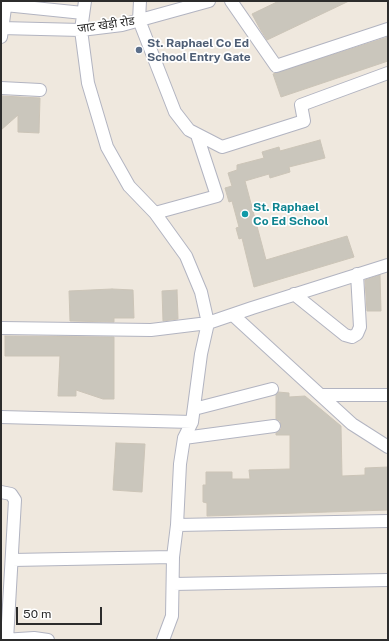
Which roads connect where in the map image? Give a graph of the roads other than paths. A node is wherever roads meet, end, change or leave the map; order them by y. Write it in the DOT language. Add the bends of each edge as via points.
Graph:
graph roads {
  1 [pos="85,1"];
  2 [pos="140,1"];
  3 [pos="210,1"];
  4 [pos="231,1"];
  5 [pos="6,3"];
  6 [pos="83,13"];
  7 [pos="139,20"];
  8 [pos="388,29"];
  9 [pos="82,30"];
  10 [pos="1,31"];
  11 [pos="388,73"];
  12 [pos="1,88"];
  13 [pos="40,90"];
  14 [pos="197,134"];
  15 [pos="155,213"];
  16 [pos="388,265"];
  17 [pos="357,274"];
  18 [pos="294,294"];
  19 [pos="233,315"];
  20 [pos="208,324"];
  21 [pos="1,328"];
  22 [pos="272,389"];
  23 [pos="321,395"];
  24 [pos="388,395"];
  25 [pos="194,409"];
  26 [pos="1,417"];
  27 [pos="192,422"];
  28 [pos="274,426"];
  29 [pos="184,438"];
  30 [pos="388,447"];
  31 [pos="1,492"];
  32 [pos="388,520"];
  33 [pos="177,525"];
  34 [pos="173,557"];
  35 [pos="12,560"];
  36 [pos="388,580"];
  37 [pos="173,584"];
  38 [pos="3,640"];
  39 [pos="7,640"];
  40 [pos="48,640"];
  41 [pos="162,640"];
  1 -- 6 [label="street"];
  2 -- 7 [label="street"];
  3 -- 7 [label="street, जाट खेड़ी रोड"];
  4 -- 8 [label="street" via="276,66"];
  5 -- 6 [label="street"];
  5 -- 10 [label="street"];
  6 -- 9 [label="street"];
  7 -- 9 [label="street, जाट खेड़ी रोड"];
  7 -- 14 [label="street" via="174,112 189,130"];
  9 -- 10 [label="street, जाट खेड़ी रोड"];
  9 -- 15 [label="street" via="88,83 108,148 129,186"];
  11 -- 14 [label="street" via="301,104 304,121 222,147"];
  12 -- 13 [label="street"];
  14 -- 15 [label="street" via="217,196"];
  15 -- 20 [label="street" via="186,256 201,292"];
  16 -- 17 [label="street"];
  17 -- 18 [label="street"];
  17 -- 18 [label="street" via="360,328 357,334 352,336 345,335"];
  18 -- 19 [label="street"];
  19 -- 20 [label="street"];
  19 -- 23 [label="street"];
  20 -- 21 [label="street" via="151,330"];
  20 -- 25 [label="street"];
  22 -- 25 [label="street"];
  23 -- 24 [label="street"];
  23 -- 30 [label="street" via="352,424"];
  25 -- 27 [label="street"];
  26 -- 27 [label="street"];
  27 -- 29 [label="street"];
  28 -- 29 [label="street"];
  29 -- 33 [label="street"];
  31 -- 35 [label="street" via="11,494 15,500"];
  32 -- 33 [label="street"];
  33 -- 34 [label="street"];
  34 -- 35 [label="street"];
  34 -- 37 [label="street"];
  35 -- 39 [label="street"];
  36 -- 37 [label="street"];
  37 -- 41 [label="street" via="172,616"];
  38 -- 39 [label="street"];
  39 -- 40 [label="street"];
}
